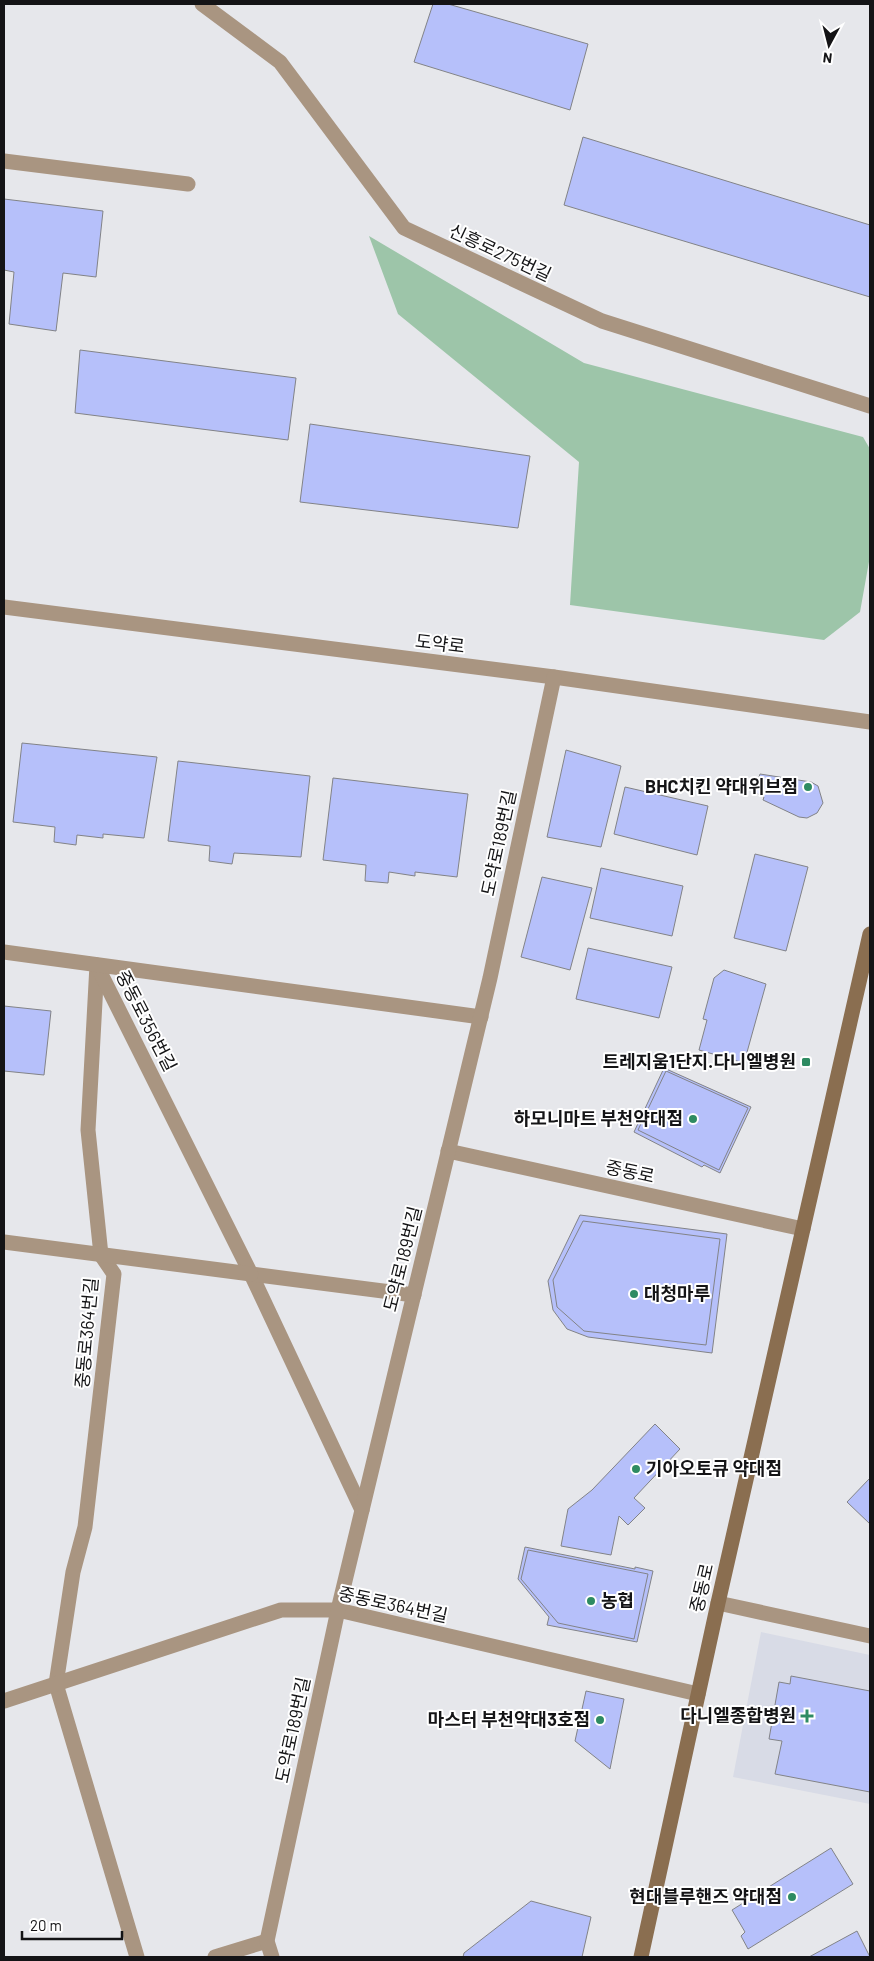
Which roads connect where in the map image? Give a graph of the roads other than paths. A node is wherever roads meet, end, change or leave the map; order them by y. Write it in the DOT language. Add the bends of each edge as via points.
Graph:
graph roads {
  1 [pos="202,4"];
  2 [pos="4,161"];
  3 [pos="188,184"];
  4 [pos="870,406"];
  5 [pos="4,607"];
  6 [pos="554,677"];
  7 [pos="870,722"];
  8 [pos="870,934"];
  9 [pos="4,952"];
  10 [pos="97,965"];
  11 [pos="481,1017"];
  12 [pos="448,1151"];
  13 [pos="803,1229"];
  14 [pos="4,1242"];
  15 [pos="101,1255"];
  16 [pos="251,1274"];
  17 [pos="414,1295"];
  18 [pos="362,1510"];
  19 [pos="718,1603"];
  20 [pos="338,1610"];
  21 [pos="870,1636"];
  22 [pos="56,1684"];
  23 [pos="698,1694"];
  24 [pos="4,1701"];
  25 [pos="266,1941"];
  26 [pos="137,1957"];
  27 [pos="215,1957"];
  28 [pos="272,1957"];
  29 [pos="641,1957"];
  1 -- 4 [label="street, 신흥로275번길" via="280,62 404,228 602,321"];
  2 -- 3 [label="street"];
  5 -- 6 [label="street, 도약로"];
  6 -- 7 [label="street, 도약로"];
  6 -- 11 [label="street, 도약로189번길"];
  8 -- 13 [label="street, 중동로"];
  9 -- 10 [label="street"];
  10 -- 11 [label="street"];
  10 -- 15 [label="street, 중동로356번길" via="88,1130"];
  10 -- 16 [label="street, 중동로356번길"];
  11 -- 12 [label="street, 도약로189번길"];
  12 -- 13 [label="street, 중동로"];
  12 -- 17 [label="street, 도약로189번길"];
  13 -- 19 [label="street, 중동로"];
  14 -- 15 [label="street"];
  15 -- 16 [label="street"];
  15 -- 22 [label="street, 중동로364번길" via="114,1274 85,1527 74,1572"];
  16 -- 17 [label="street"];
  16 -- 18 [label="street"];
  17 -- 18 [label="street, 도약로189번길"];
  18 -- 20 [label="street, 도약로189번길"];
  19 -- 21 [label="street"];
  19 -- 23 [label="street, 중동로"];
  20 -- 22 [label="street, 중동로364번길" via="281,1610"];
  20 -- 23 [label="street, 중동로364번길"];
  20 -- 25 [label="street, 도약로189번길"];
  22 -- 24 [label="street, 중동로364번길"];
  22 -- 26 [label="street, 중동로364번길"];
  23 -- 29 [label="street, 중동로"];
  25 -- 27 [label="street"];
  25 -- 28 [label="street"];
}
